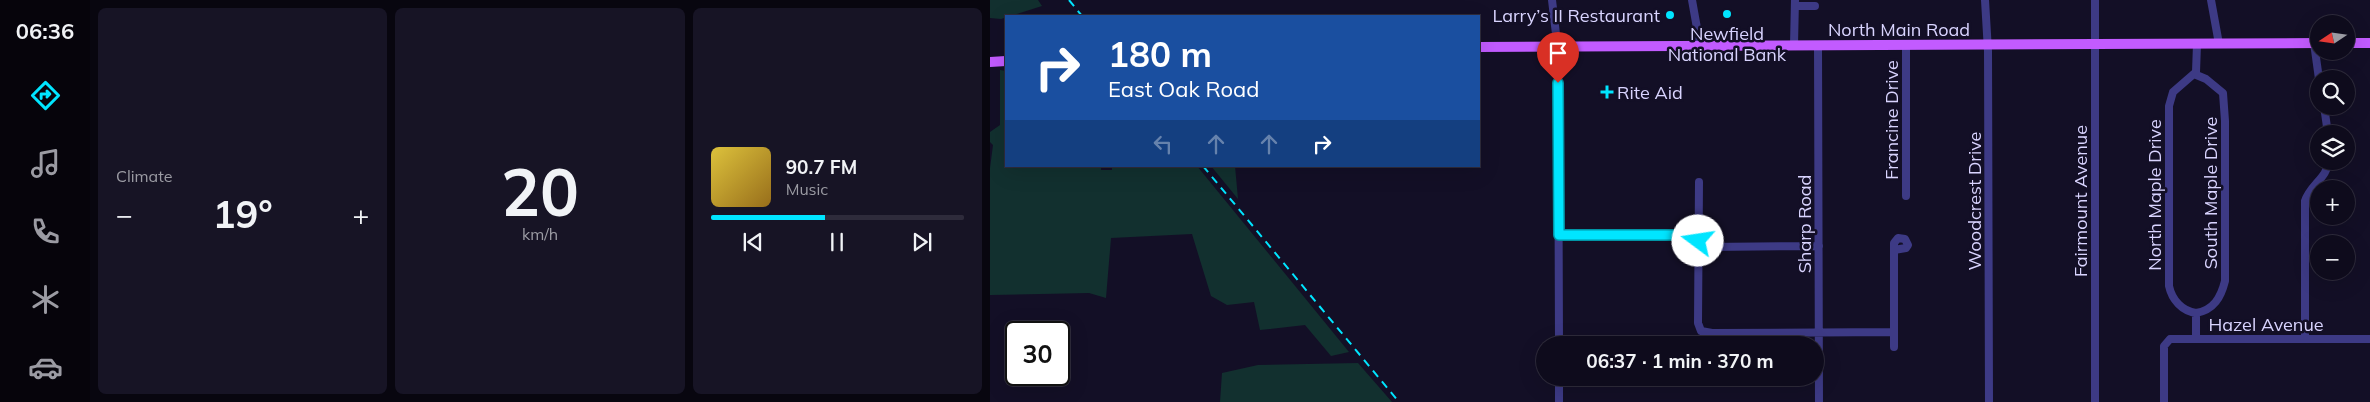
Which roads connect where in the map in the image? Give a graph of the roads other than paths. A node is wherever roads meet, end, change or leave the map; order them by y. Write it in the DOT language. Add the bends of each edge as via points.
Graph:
graph roads {
  1 [pos="1552,0"];
  2 [pos="1692,0"];
  3 [pos="1985,0"];
  4 [pos="2095,0"];
  5 [pos="2212,0"];
  6 [pos="1795,3"];
  7 [pos="1815,6"];
  8 [pos="2310,43"];
  9 [pos="2355,43"];
  10 [pos="2370,43"];
  11 [pos="2197,44"];
  12 [pos="2219,44"];
  13 [pos="1700,45"];
  14 [pos="1794,45"];
  15 [pos="1818,45"];
  16 [pos="1906,45"];
  17 [pos="1987,45"];
  18 [pos="2095,45"];
  19 [pos="1558,46"];
  20 [pos="1480,47"];
  21 [pos="1005,61"];
  22 [pos="990,62"];
  23 [pos="2194,74"];
  24 [pos="2327,170"];
  25 [pos="1699,182"];
  26 [pos="1906,196"];
  27 [pos="1559,235"];
  28 [pos="1698,241"];
  29 [pos="1819,246"];
  30 [pos="1894,250"];
  31 [pos="2196,313"];
  32 [pos="1894,332"];
  33 [pos="1819,333"];
  34 [pos="1559,336"];
  35 [pos="2196,339"];
  36 [pos="2304,339"];
  37 [pos="2370,339"];
  38 [pos="1894,347"];
  39 [pos="1559,386"];
  40 [pos="1559,402"];
  41 [pos="1819,402"];
  42 [pos="1989,402"];
  43 [pos="2095,402"];
  44 [pos="2164,402"];
  1 -- 19 [label="street"];
  2 -- 13 [label="street"];
  3 -- 17 [label="street, Woodcrest Drive"];
  4 -- 18 [label="street, Fairmount Avenue"];
  5 -- 12 [label="street"];
  6 -- 7 [label="street"];
  6 -- 14 [label="street"];
  8 -- 12 [label="main road, North Main Road"];
  9 -- 10 [label="main road"];
  11 -- 12 [label="main road, North Main Road"];
  11 -- 18 [label="main road, North Main Road"];
  11 -- 23 [label="street"];
  13 -- 14 [label="main road, North Main Road"];
  13 -- 19 [label="main road, North Main Road"];
  14 -- 15 [label="main road, North Main Road"];
  15 -- 16 [label="main road, North Main Road"];
  15 -- 29 [label="street, Sharp Road"];
  16 -- 17 [label="main road, North Main Road"];
  16 -- 26 [label="street, Francine Drive"];
  17 -- 18 [label="main road, North Main Road"];
  17 -- 42 [label="street, Woodcrest Drive"];
  18 -- 43 [label="street, Fairmount Avenue"];
  19 -- 20 [label="main road, North Main Road"];
  19 -- 27 [label="street"];
  21 -- 22 [label="main road"];
  23 -- 31 [label="street, North Maple Drive" via="2176,88 2169,106 2168,279 2175,300 2186,310"];
  23 -- 31 [label="street, South Maple Drive" via="2206,79 2222,93 2226,121 2225,281 2217,302"];
  24 -- 36 [label="street" via="2305,200"];
  25 -- 28 [label="street"];
  27 -- 28 [label="street" via="1690,235"];
  27 -- 34 [label="street"];
  28 -- 29 [label="street" via="1708,247"];
  28 -- 33 [label="street" via="1699,328 1705,332"];
  29 -- 33 [label="street, Sharp Road"];
  30 -- 32 [label="street"];
  31 -- 35 [label="street"];
  32 -- 33 [label="street"];
  32 -- 38 [label="street"];
  33 -- 41 [label="street, Sharp Road"];
  35 -- 36 [label="street, Hazel Avenue"];
  35 -- 44 [label="street, Hazel Avenue" via="2170,339 2165,345"];
  36 -- 37 [label="street, Hazel Avenue"];
  39 -- 40 [label="street"];
}
